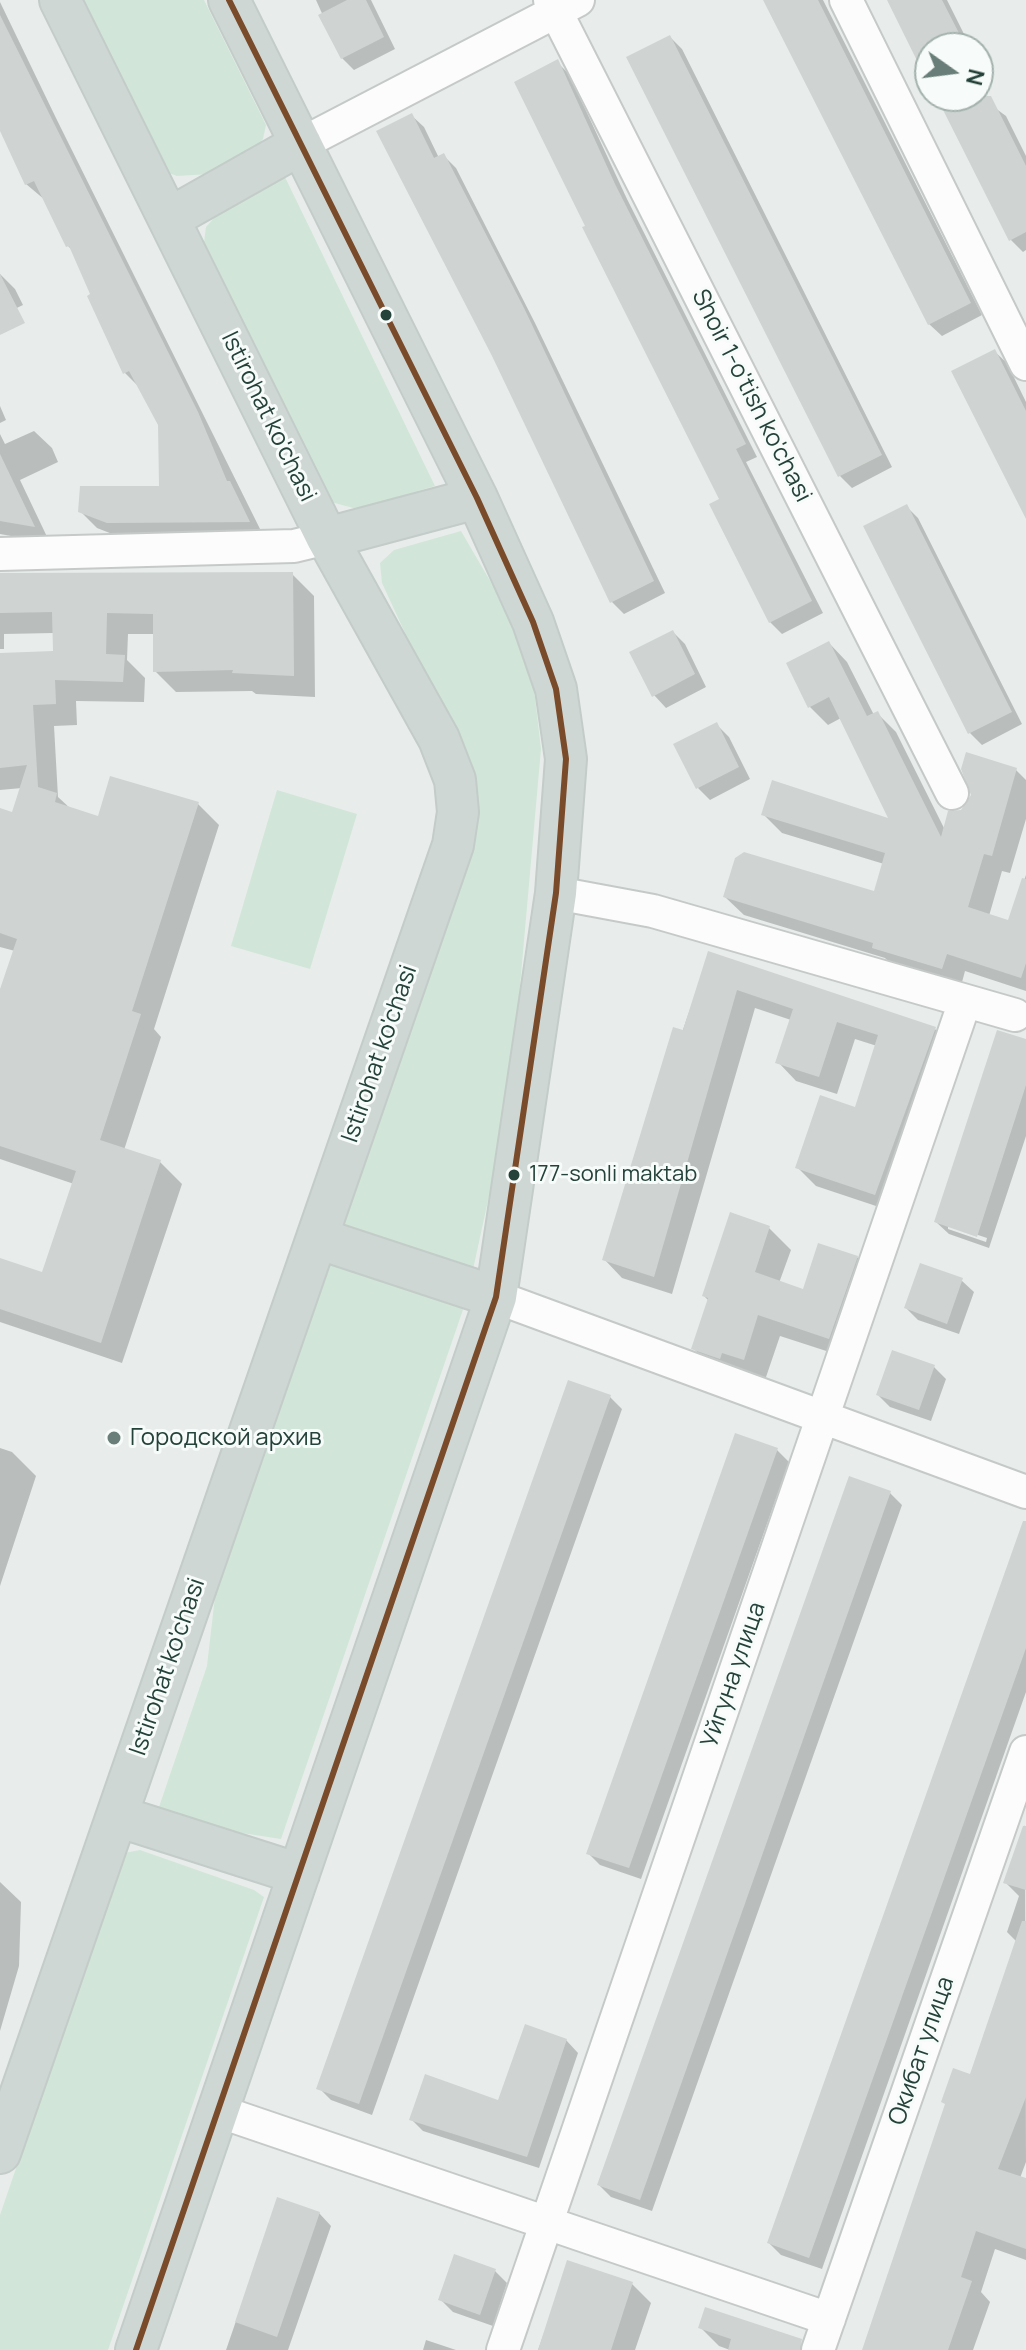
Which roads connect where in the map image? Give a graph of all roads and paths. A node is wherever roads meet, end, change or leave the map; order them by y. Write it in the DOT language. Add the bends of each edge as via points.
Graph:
graph roads {
  1 [pos="60,0"];
  2 [pos="229,0"];
  3 [pos="846,0"];
  4 [pos="561,4"];
  5 [pos="301,144"];
  6 [pos="170,218"];
  7 [pos="1026,364"];
  8 [pos="477,498"];
  9 [pos="327,538"];
  10 [pos="0,554"];
  11 [pos="952,793"];
  12 [pos="556,893"];
  13 [pos="965,1001"];
  14 [pos="1015,1015"];
  15 [pos="317,1238"];
  16 [pos="496,1297"];
  17 [pos="822,1417"];
  18 [pos="1026,1492"];
  19 [pos="1026,1752"];
  20 [pos="117,1816"];
  21 [pos="299,1874"];
  22 [pos="218,2111"];
  23 [pos="0,2153"];
  24 [pos="547,2221"];
  25 [pos="829,2319"];
  26 [pos="136,2350"];
  27 [pos="503,2350"];
  28 [pos="818,2350"];
  1 -- 6 [label="main road, Istirohat ko'chasi"];
  2 -- 5 [label="main road"];
  3 -- 7 [label="street"];
  4 -- 5 [label="street"];
  4 -- 11 [label="street, Shoir 1-o'tish ko'chasi"];
  5 -- 6 [label="main road"];
  5 -- 8 [label="main road"];
  6 -- 9 [label="main road, Istirohat ko'chasi"];
  8 -- 9 [label="main road"];
  8 -- 12 [label="main road" via="542,644 559,701 566,759"];
  9 -- 10 [label="street" via="294,546"];
  9 -- 15 [label="main road, Istirohat ko'chasi" via="439,739 455,780 458,812 453,845"];
  12 -- 13 [label="street" via="653,911"];
  12 -- 16 [label="main road"];
  13 -- 14 [label="street"];
  13 -- 17 [label="street, Уйгуна улица"];
  15 -- 16 [label="main road"];
  15 -- 20 [label="main road, Istirohat ko'chasi"];
  16 -- 17 [label="street"];
  16 -- 21 [label="main road"];
  17 -- 18 [label="street"];
  17 -- 24 [label="street, Уйгуна улица"];
  19 -- 25 [label="street, Окибат улица"];
  20 -- 21 [label="main road"];
  20 -- 23 [label="main road, Istirohat ko'chasi"];
  21 -- 22 [label="main road"];
  22 -- 24 [label="street"];
  22 -- 26 [label="main road"];
  24 -- 25 [label="street"];
  24 -- 27 [label="street, Уйгуна улица"];
  25 -- 28 [label="street, Окибат улица"];
}
